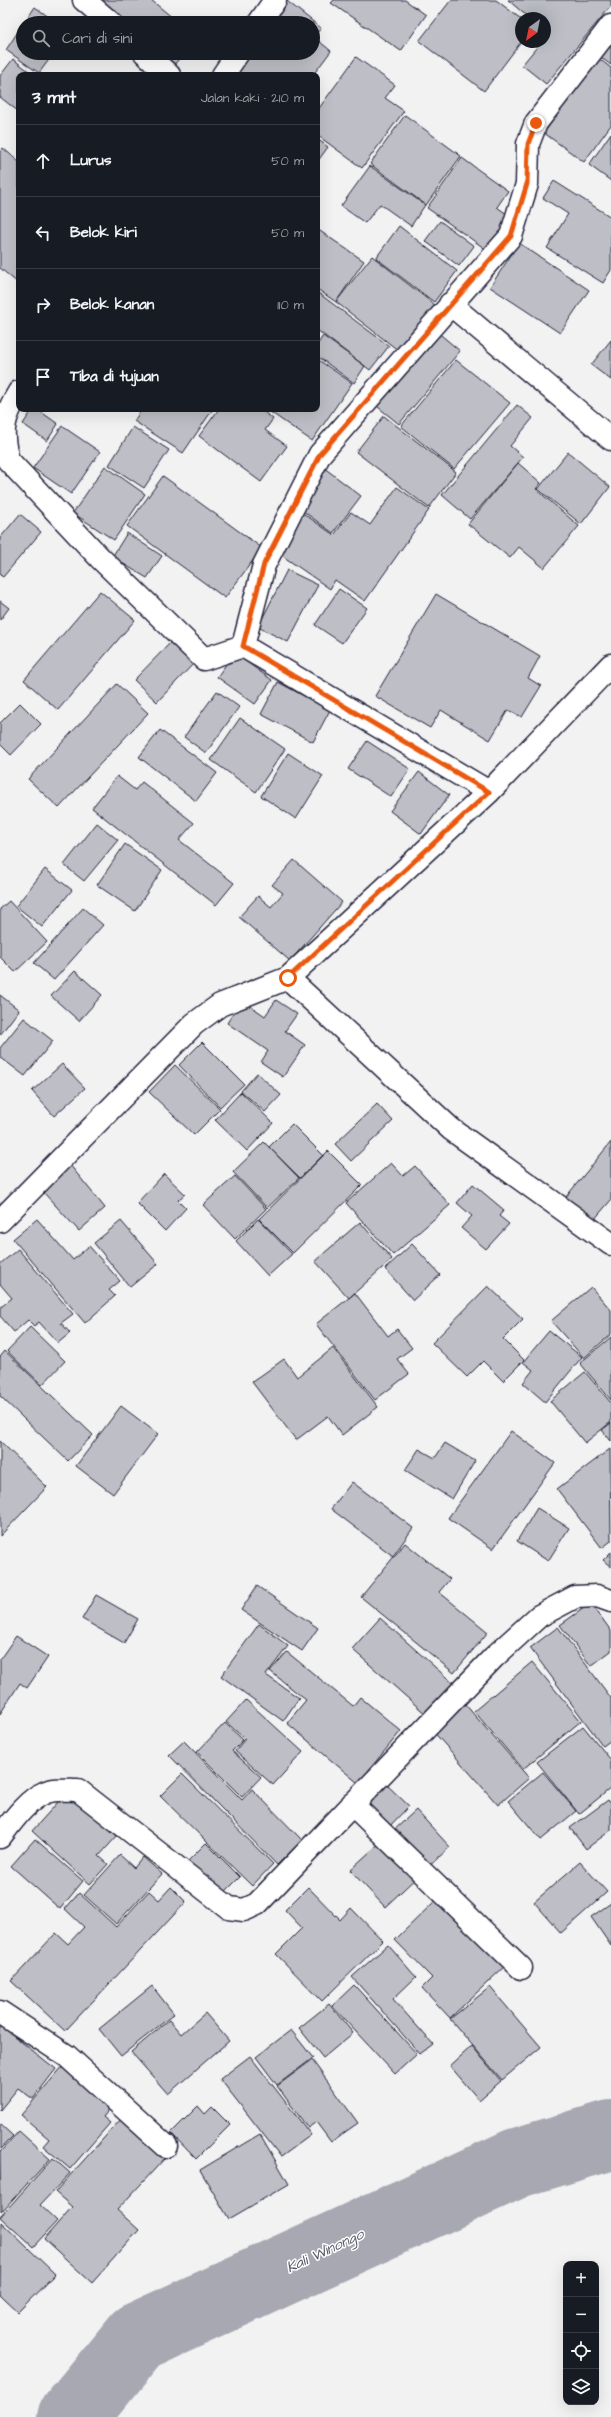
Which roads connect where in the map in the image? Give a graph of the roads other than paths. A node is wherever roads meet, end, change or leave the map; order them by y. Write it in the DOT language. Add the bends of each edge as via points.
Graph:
graph roads {
  1 [pos="84,0"];
  2 [pos="275,0"];
  3 [pos="102,16"];
  4 [pos="264,16"];
  5 [pos="611,26"];
  6 [pos="152,60"];
  7 [pos="233,60"];
  8 [pos="166,72"];
  9 [pos="225,72"];
  10 [pos="450,304"];
  11 [pos="16,396"];
  12 [pos="611,439"];
  13 [pos="243,646"];
  14 [pos="611,665"];
  15 [pos="489,792"];
  16 [pos="288,978"];
  17 [pos="0,1221"];
  18 [pos="611,1244"];
  19 [pos="611,1601"];
  20 [pos="352,1804"];
  21 [pos="0,1837"];
  22 [pos="521,1968"];
  23 [pos="0,2012"];
  24 [pos="166,2146"];
  1 -- 3 [label="street"];
  2 -- 4 [label="street"];
  5 -- 10 [label="street" via="536,123 528,144 527,184 511,236"];
  6 -- 8 [label="street"];
  7 -- 9 [label="street"];
  10 -- 12 [label="street"];
  10 -- 13 [label="street" via="320,454 264,564"];
  11 -- 13 [label="street" via="7,410 1,440 8,460 100,558 204,659"];
  13 -- 15 [label="street"];
  14 -- 15 [label="street"];
  15 -- 16 [label="street"];
  16 -- 17 [label="street" via="220,1005 194,1024"];
  16 -- 18 [label="street" via="451,1129"];
  19 -- 20 [label="street" via="597,1596 575,1597 539,1616 494,1657"];
  20 -- 21 [label="street" via="257,1904 244,1910 230,1908 78,1790 43,1793 17,1814"];
  20 -- 22 [label="street"];
  23 -- 24 [label="street" via="67,2056"];
}
